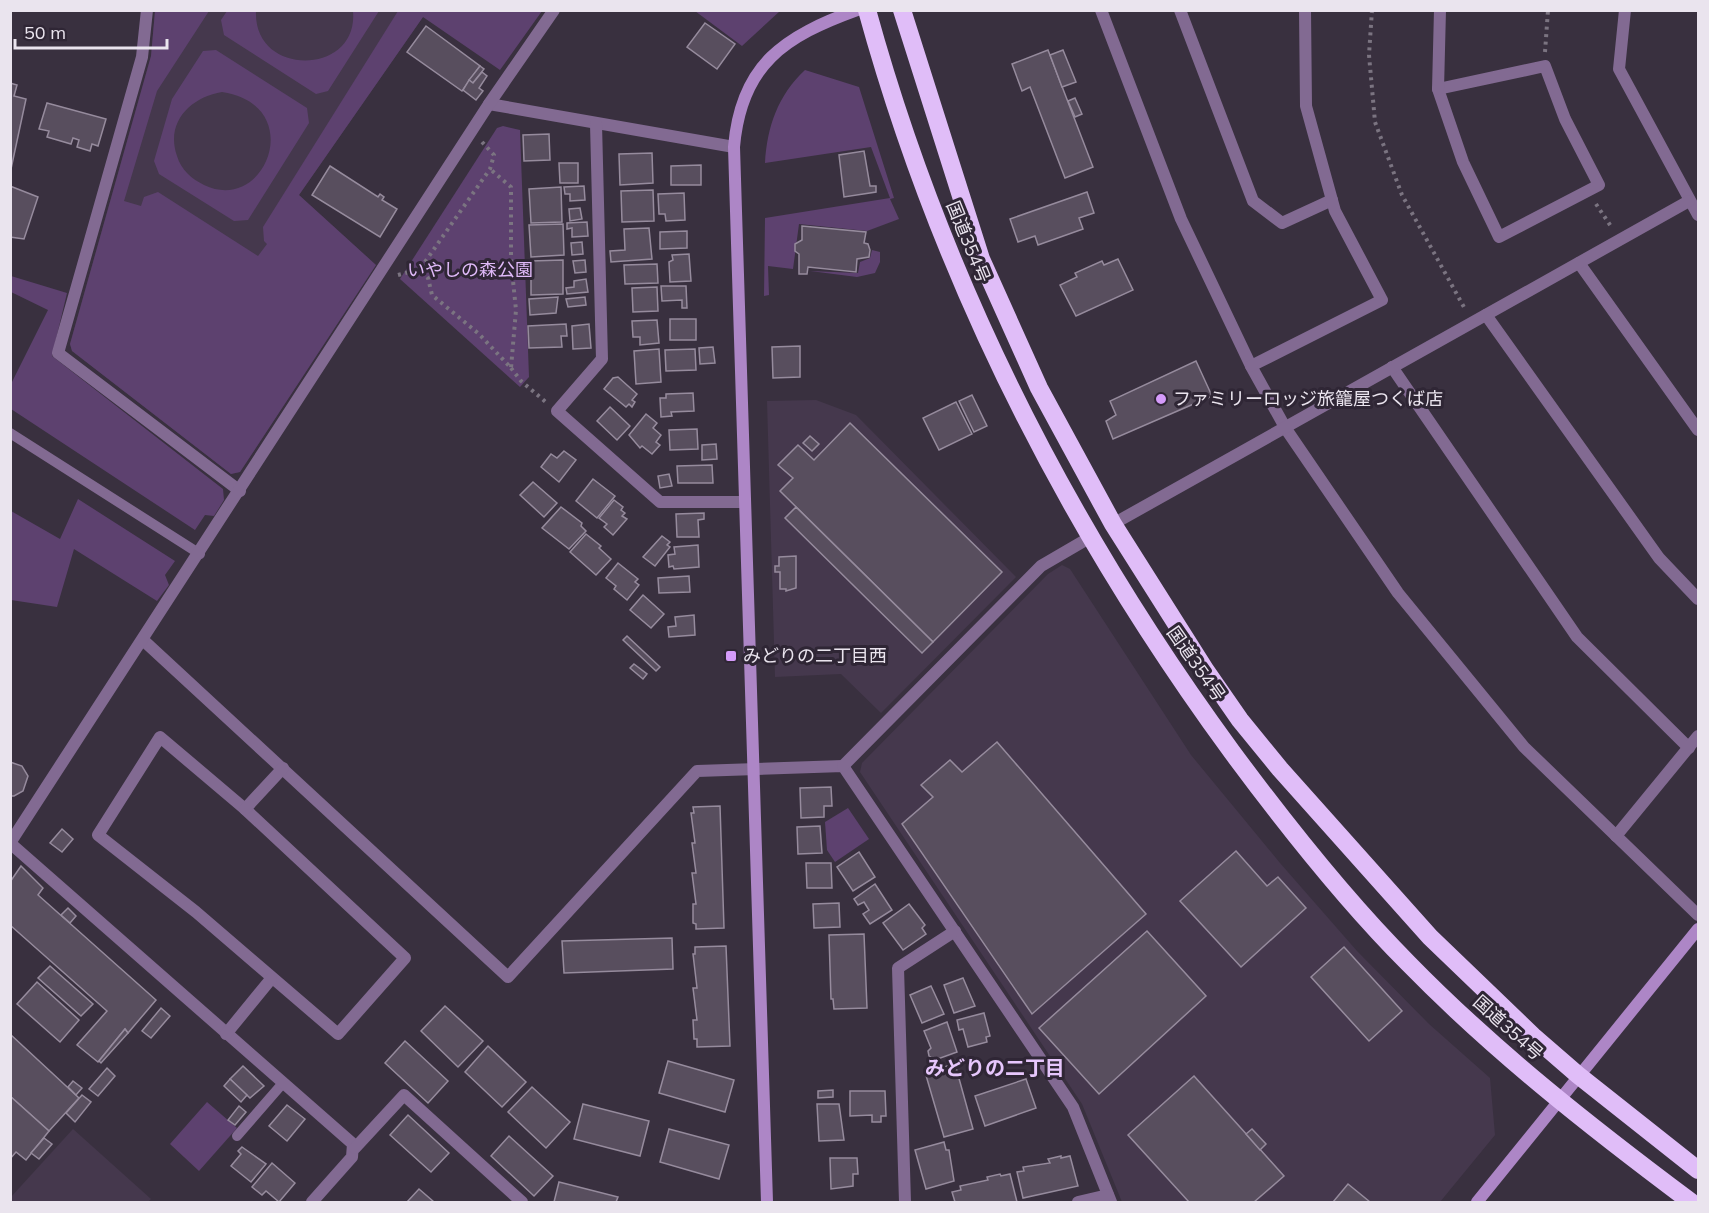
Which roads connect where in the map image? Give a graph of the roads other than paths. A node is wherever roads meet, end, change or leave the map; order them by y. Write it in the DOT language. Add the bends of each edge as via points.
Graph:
graph roads {
  1 [pos="147,10"];
  2 [pos="554,10"];
  3 [pos="857,10"];
  4 [pos="867,10"];
  5 [pos="902,10"];
  6 [pos="1101,10"];
  7 [pos="1180,10"];
  8 [pos="1305,10"];
  9 [pos="1440,10"];
  10 [pos="1625,10"];
  11 [pos="1438,89"];
  12 [pos="489,104"];
  13 [pos="596,124"];
  14 [pos="734,147"];
  15 [pos="1332,200"];
  16 [pos="1689,201"];
  17 [pos="1698,215"];
  18 [pos="1579,263"];
  19 [pos="1486,315"];
  20 [pos="1251,366"];
  21 [pos="1392,367"];
  22 [pos="1286,429"];
  23 [pos="1698,430"];
  24 [pos="10,433"];
  25 [pos="240,491"];
  26 [pos="745,502"];
  27 [pos="1113,524"];
  28 [pos="1089,538"];
  29 [pos="200,554"];
  30 [pos="1698,598"];
  31 [pos="144,640"];
  32 [pos="1698,736"];
  33 [pos="1689,748"];
  34 [pos="843,766"];
  35 [pos="753,767"];
  36 [pos="283,768"];
  37 [pos="245,809"];
  38 [pos="1616,836"];
  39 [pos="10,843"];
  40 [pos="1698,915"];
  41 [pos="1698,928"];
  42 [pos="955,931"];
  43 [pos="271,979"];
  44 [pos="226,1034"];
  45 [pos="1578,1075"];
  46 [pos="283,1083"];
  47 [pos="1558,1100"];
  48 [pos="237,1136"];
  49 [pos="355,1149"];
  50 [pos="1698,1170"];
  51 [pos="1110,1199"];
  52 [pos="312,1203"];
  53 [pos="522,1203"];
  54 [pos="767,1203"];
  55 [pos="905,1203"];
  56 [pos="1078,1203"];
  57 [pos="1478,1203"];
  58 [pos="1691,1203"];
  1 -- 25 [label="street" via="142,57 58,353"];
  2 -- 12 [label="street"];
  3 -- 14 [label="street" via="800,33 771,57 747,93"];
  4 -- 28 [label="highway, 国道354号" via="883,70 954,265 1018,405"];
  5 -- 27 [label="highway, 国道354号" via="981,259 1039,388"];
  6 -- 20 [label="street" via="1181,219"];
  7 -- 15 [label="street" via="1253,201 1282,223"];
  8 -- 15 [label="street" via="1306,106"];
  9 -- 11 [label="street"];
  10 -- 16 [label="street" via="1618,69"];
  11 -- 11 [label="street" via="1545,66 1565,119 1599,185 1499,237 1463,162"];
  12 -- 13 [label="street"];
  12 -- 25 [label="street"];
  13 -- 14 [label="street"];
  13 -- 26 [label="street" via="602,359 557,411 660,502"];
  14 -- 26 [label="street"];
  15 -- 20 [label="street" via="1382,300"];
  16 -- 17 [label="street"];
  16 -- 18 [label="street"];
  18 -- 19 [label="street"];
  18 -- 23 [label="street"];
  19 -- 21 [label="street"];
  19 -- 30 [label="street" via="1659,558"];
  20 -- 22 [label="street"];
  21 -- 22 [label="street"];
  21 -- 33 [label="street" via="1577,637"];
  22 -- 27 [label="street"];
  22 -- 38 [label="street" via="1405,602 1524,747"];
  24 -- 29 [label="lane"];
  25 -- 29 [label="street"];
  26 -- 35 [label="street"];
  27 -- 45 [label="highway, 国道354号" via="1206,671 1280,769 1430,937"];
  28 -- 34 [label="street" via="1041,566"];
  28 -- 47 [label="highway, 国道354号" via="1182,683 1267,799 1341,889 1406,962"];
  29 -- 31 [label="street"];
  31 -- 36 [label="street"];
  31 -- 39 [label="street"];
  32 -- 33 [label="street"];
  33 -- 38 [label="street"];
  34 -- 35 [label="street"];
  34 -- 42 [label="street"];
  35 -- 36 [label="street" via="697,771 508,977"];
  35 -- 54 [label="street"];
  36 -- 37 [label="street"];
  37 -- 43 [label="street" via="405,958 338,1034"];
  37 -- 43 [label="street" via="160,737 98,835 196,912"];
  38 -- 40 [label="street"];
  39 -- 44 [label="street"];
  41 -- 45 [label="street"];
  42 -- 51 [label="street" via="1073,1107"];
  42 -- 55 [label="street" via="898,968"];
  43 -- 44 [label="street"];
  44 -- 46 [label="street"];
  45 -- 47 [label="street"];
  45 -- 50 [label="highway, 国道354号"];
  46 -- 48 [label="lane"];
  46 -- 49 [label="street"];
  47 -- 57 [label="street"];
  47 -- 58 [label="highway, 国道354号"];
  49 -- 52 [label="street"];
  49 -- 53 [label="street" via="404,1095"];
  51 -- 56 [label="street"];
}
